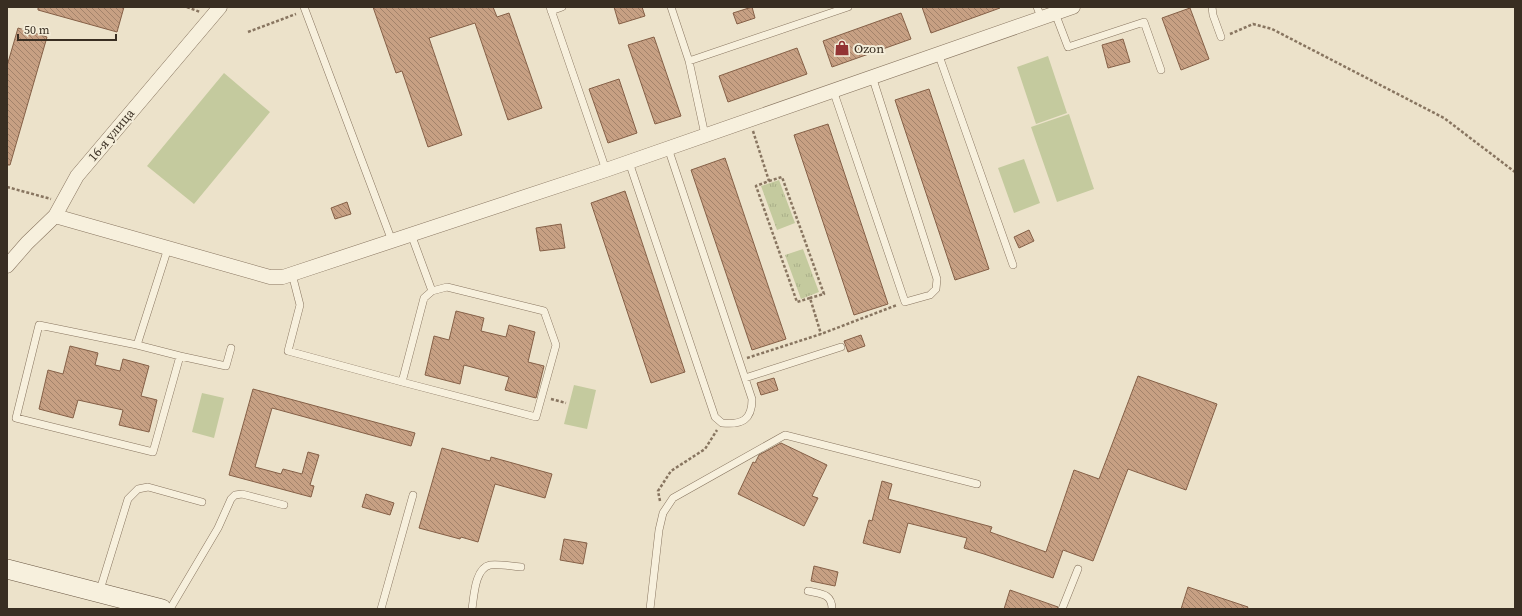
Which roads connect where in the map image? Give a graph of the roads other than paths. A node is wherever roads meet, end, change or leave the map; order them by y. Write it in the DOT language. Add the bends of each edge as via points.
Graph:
graph roads {
  1 [pos="220,7"];
  2 [pos="562,7"];
  3 [pos="670,7"];
  4 [pos="848,7"];
  5 [pos="1072,7"];
  6 [pos="1212,7"];
  7 [pos="305,9"];
  8 [pos="550,9"];
  9 [pos="1039,12"];
  10 [pos="1055,13"];
  11 [pos="1221,37"];
  12 [pos="938,53"];
  13 [pos="689,61"];
  14 [pos="1161,70"];
  15 [pos="872,76"];
  16 [pos="833,90"];
  17 [pos="705,135"];
  18 [pos="668,148"];
  19 [pos="629,162"];
  20 [pos="606,170"];
  21 [pos="55,216"];
  22 [pos="412,234"];
  23 [pos="392,241"];
  24 [pos="168,248"];
  25 [pos="1013,265"];
  26 [pos="7,266"];
  27 [pos="292,274"];
  28 [pos="432,291"];
  29 [pos="137,345"];
  30 [pos="841,347"];
  31 [pos="231,348"];
  32 [pos="180,356"];
  33 [pos="745,378"];
  34 [pos="402,382"];
  35 [pos="977,484"];
  36 [pos="414,495"];
  37 [pos="202,502"];
  38 [pos="284,505"];
  39 [pos="521,567"];
  40 [pos="7,569"];
  41 [pos="1078,569"];
  42 [pos="808,591"];
  43 [pos="99,593"];
  44 [pos="161,609"];
  45 [pos="170,609"];
  46 [pos="381,609"];
  47 [pos="472,609"];
  48 [pos="650,609"];
  49 [pos="832,609"];
  50 [pos="1062,609"];
  1 -- 21 [label="street, 16-я улица" via="77,176"];
  2 -- 8 [label="lane"];
  3 -- 13 [label="lane"];
  4 -- 13 [label="lane"];
  5 -- 10 [label="street"];
  6 -- 11 [label="lane"];
  7 -- 23 [label="lane"];
  8 -- 20 [label="lane"];
  9 -- 10 [label="street"];
  9 -- 12 [label="street"];
  10 -- 14 [label="lane" via="1068,46 1144,22"];
  12 -- 15 [label="street"];
  12 -- 25 [label="lane"];
  13 -- 17 [label="lane"];
  15 -- 16 [label="street"];
  15 -- 16 [label="lane" via="937,279 936,289 930,296 905,302"];
  16 -- 17 [label="street"];
  17 -- 18 [label="street"];
  18 -- 19 [label="street"];
  18 -- 33 [label="lane"];
  19 -- 20 [label="street"];
  19 -- 33 [label="lane" via="715,417 722,423 731,424 746,419 752,410 752,399"];
  20 -- 22 [label="street"];
  21 -- 24 [label="street"];
  21 -- 26 [label="street, 16-я улица"];
  22 -- 23 [label="street"];
  22 -- 28 [label="lane"];
  23 -- 27 [label="street"];
  24 -- 27 [label="street" via="270,277"];
  24 -- 29 [label="lane"];
  27 -- 34 [label="lane" via="300,304 288,351"];
  28 -- 34 [label="lane" via="424,298"];
  28 -- 34 [label="lane" via="447,287 544,311 556,345 536,417"];
  29 -- 32 [label="lane"];
  29 -- 32 [label="lane" via="38,325 16,418 153,452"];
  30 -- 33 [label="lane"];
  31 -- 32 [label="lane" via="226,366"];
  35 -- 48 [label="lane" via="785,435 673,498 663,513 659,530"];
  36 -- 46 [label="lane"];
  37 -- 43 [label="lane" via="148,487 138,489 128,499"];
  38 -- 45 [label="lane" via="242,494 235,495"];
  39 -- 47 [label="lane" via="490,565 483,568 479,573"];
  40 -- 43 [label="street"];
  41 -- 50 [label="lane"];
  42 -- 49 [label="lane" via="827,596 832,601"];
  43 -- 44 [label="street"];
}
